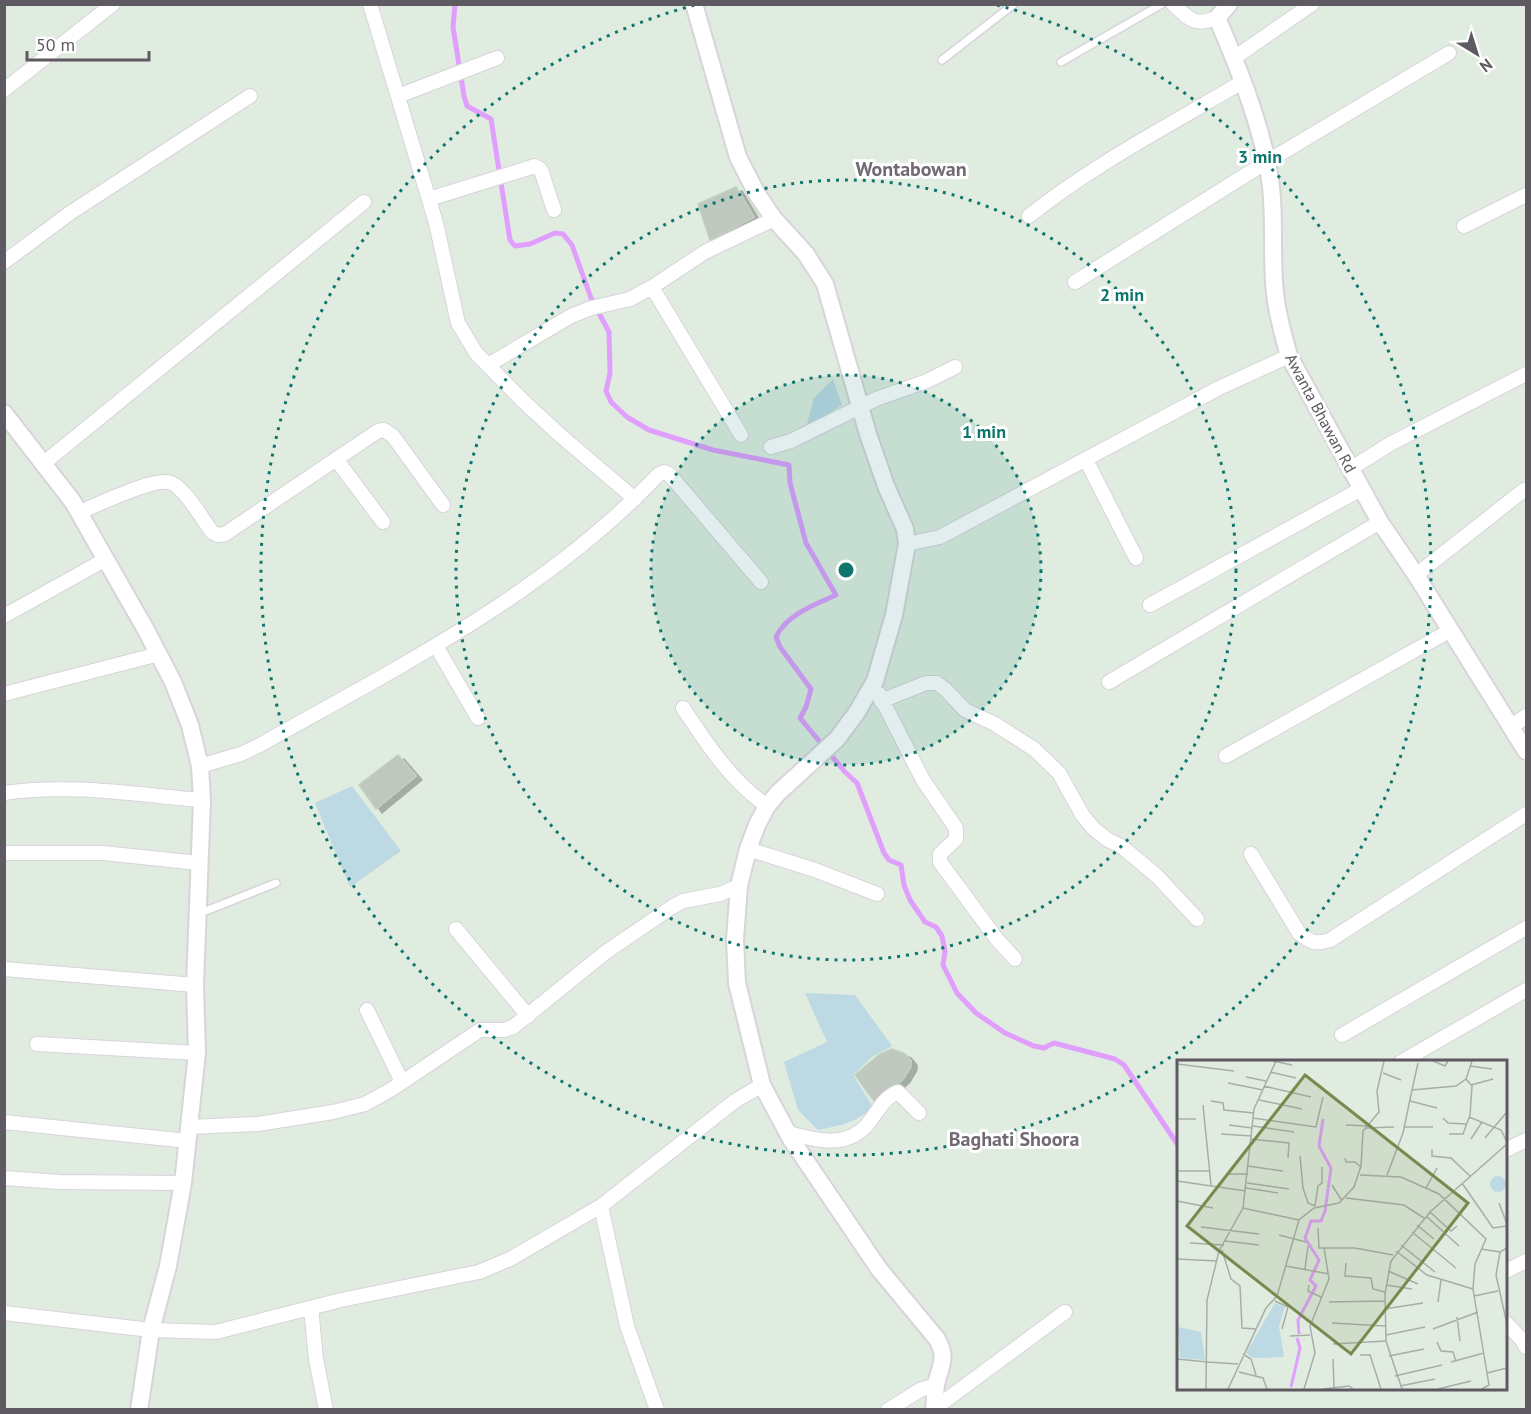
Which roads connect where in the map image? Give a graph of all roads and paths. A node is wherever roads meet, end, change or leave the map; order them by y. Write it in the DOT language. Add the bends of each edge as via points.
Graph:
graph roads {
  1 [pos="113,4"];
  2 [pos="370,4"];
  3 [pos="694,4"];
  4 [pos="1014,4"];
  5 [pos="1162,4"];
  6 [pos="1173,4"];
  7 [pos="1312,4"];
  8 [pos="1223,11"];
  9 [pos="1449,53"];
  10 [pos="497,58"];
  11 [pos="1234,58"];
  12 [pos="942,60"];
  13 [pos="1061,62"];
  14 [pos="1242,82"];
  15 [pos="4,90"];
  16 [pos="250,96"];
  17 [pos="398,96"];
  18 [pos="1268,161"];
  19 [pos="1527,195"];
  20 [pos="429,199"];
  21 [pos="364,202"];
  22 [pos="554,210"];
  23 [pos="1029,216"];
  24 [pos="774,219"];
  25 [pos="1464,226"];
  26 [pos="4,262"];
  27 [pos="1075,282"];
  28 [pos="652,287"];
  29 [pos="1289,356"];
  30 [pos="488,366"];
  31 [pos="955,367"];
  32 [pos="1527,374"];
  33 [pos="861,407"];
  34 [pos="6,416"];
  35 [pos="741,435"];
  36 [pos="771,447"];
  37 [pos="336,459"];
  38 [pos="1086,460"];
  39 [pos="44,463"];
  40 [pos="1350,469"];
  41 [pos="1361,489"];
  42 [pos="1524,490"];
  43 [pos="635,499"];
  44 [pos="443,505"];
  45 [pos="80,512"];
  46 [pos="383,522"];
  47 [pos="1380,522"];
  48 [pos="908,544"];
  49 [pos="1136,558"];
  50 [pos="106,559"];
  51 [pos="1416,575"];
  52 [pos="761,582"];
  53 [pos="1150,605"];
  54 [pos="4,616"];
  55 [pos="1451,630"];
  56 [pos="436,646"];
  57 [pos="159,654"];
  58 [pos="875,681"];
  59 [pos="1109,682"];
  60 [pos="4,694"];
  61 [pos="881,700"];
  62 [pos="683,708"];
  63 [pos="1527,716"];
  64 [pos="478,718"];
  65 [pos="1511,727"];
  66 [pos="1527,751"];
  67 [pos="1226,756"];
  68 [pos="200,766"];
  69 [pos="4,793"];
  70 [pos="202,800"];
  71 [pos="767,806"];
  72 [pos="1527,814"];
  73 [pos="748,849"];
  74 [pos="4,853"];
  75 [pos="1251,854"];
  76 [pos="200,863"];
  77 [pos="276,883"];
  78 [pos="739,886"];
  79 [pos="877,894"];
  80 [pos="197,915"];
  81 [pos="1197,919"];
  82 [pos="1527,928"];
  83 [pos="456,929"];
  84 [pos="1015,959"];
  85 [pos="4,969"];
  86 [pos="195,986"];
  87 [pos="1527,990"];
  88 [pos="367,1010"];
  89 [pos="528,1016"];
  90 [pos="1342,1035"];
  91 [pos="37,1044"];
  92 [pos="197,1053"];
  93 [pos="1404,1060"];
  94 [pos="402,1082"];
  95 [pos="762,1085"];
  96 [pos="919,1113"];
  97 [pos="4,1122"];
  98 [pos="788,1133"];
  99 [pos="188,1134"];
  100 [pos="1527,1140"];
  101 [pos="1507,1150"];
  102 [pos="4,1178"];
  103 [pos="183,1183"];
  104 [pos="601,1206"];
  105 [pos="1527,1261"];
  106 [pos="1507,1271"];
  107 [pos="311,1308"];
  108 [pos="1065,1312"];
  109 [pos="4,1313"];
  110 [pos="1507,1324"];
  111 [pos="151,1330"];
  112 [pos="1527,1347"];
  113 [pos="936,1385"];
  114 [pos="934,1409"];
  115 [pos="139,1410"];
  116 [pos="326,1410"];
  117 [pos="657,1410"];
  118 [pos="888,1410"];
  1 -- 15 [label="street"];
  2 -- 17 [label="street"];
  3 -- 24 [label="street" via="738,157"];
  4 -- 12 [label="lane"];
  5 -- 13 [label="lane"];
  6 -- 8 [label="street" via="1196,22 1206,22"];
  7 -- 11 [label="street"];
  8 -- 11 [label="street, Awanta Bhawan Rd"];
  9 -- 18 [label="street"];
  10 -- 17 [label="street"];
  11 -- 14 [label="street, Awanta Bhawan Rd"];
  14 -- 18 [label="street, Awanta Bhawan Rd"];
  14 -- 23 [label="street" via="1087,174"];
  16 -- 26 [label="street" via="70,213"];
  17 -- 20 [label="street"];
  18 -- 27 [label="street"];
  18 -- 29 [label="street, Awanta Bhawan Rd" via="1275,292"];
  19 -- 25 [label="street"];
  20 -- 22 [label="street" via="535,166 540,168"];
  20 -- 30 [label="street" via="458,323"];
  21 -- 39 [label="street"];
  24 -- 28 [label="street" via="705,252"];
  24 -- 33 [label="street" via="806,254 825,284"];
  28 -- 30 [label="street" via="630,299 571,316"];
  28 -- 35 [label="street"];
  29 -- 38 [label="street" via="1219,388"];
  29 -- 40 [label="street, Awanta Bhawan Rd"];
  30 -- 43 [label="street"];
  31 -- 33 [label="street"];
  32 -- 40 [label="street" via="1390,444"];
  33 -- 36 [label="street"];
  33 -- 48 [label="street"];
  34 -- 39 [label="street"];
  37 -- 44 [label="street" via="378,431 388,431"];
  37 -- 45 [label="street" via="225,534 213,532 179,488 162,481"];
  37 -- 46 [label="street"];
  38 -- 48 [label="street" via="940,537"];
  38 -- 49 [label="street"];
  39 -- 45 [label="street"];
  40 -- 41 [label="street, Awanta Bhawan Rd"];
  41 -- 47 [label="street, Awanta Bhawan Rd"];
  41 -- 53 [label="street"];
  42 -- 51 [label="street"];
  43 -- 52 [label="street" via="657,475 669,474"];
  43 -- 56 [label="street" via="570,555"];
  45 -- 50 [label="street"];
  47 -- 51 [label="street, Awanta Bhawan Rd"];
  47 -- 59 [label="street"];
  48 -- 58 [label="street" via="894,615"];
  50 -- 54 [label="street"];
  50 -- 57 [label="street"];
  51 -- 55 [label="street, Awanta Bhawan Rd"];
  55 -- 65 [label="street, Awanta Bhawan Rd"];
  55 -- 67 [label="street"];
  56 -- 64 [label="street"];
  56 -- 68 [label="street" via="260,745"];
  57 -- 60 [label="street"];
  57 -- 68 [label="street" via="190,725"];
  58 -- 61 [label="street"];
  58 -- 71 [label="street" via="857,712 826,749"];
  61 -- 81 [label="street" via="926,683 937,683 965,710 1034,748 1059,773 1094,829 1156,876"];
  61 -- 84 [label="street" via="923,780 956,828 956,839 940,854 940,862"];
  62 -- 71 [label="street" via="724,768"];
  63 -- 65 [label="street"];
  65 -- 66 [label="street, Awanta Bhawan Rd"];
  68 -- 70 [label="street"];
  69 -- 70 [label="street" via="68,790"];
  70 -- 76 [label="street"];
  71 -- 73 [label="street"];
  72 -- 75 [label="street" via="1319,944 1299,933"];
  73 -- 78 [label="street"];
  73 -- 79 [label="street"];
  74 -- 76 [label="street" via="103,853"];
  76 -- 80 [label="street"];
  77 -- 80 [label="lane"];
  78 -- 89 [label="street" via="672,907 606,952"];
  78 -- 95 [label="street" via="737,983"];
  80 -- 86 [label="street"];
  82 -- 90 [label="street"];
  83 -- 89 [label="street"];
  85 -- 86 [label="street"];
  86 -- 92 [label="street"];
  87 -- 93 [label="street"];
  88 -- 94 [label="street"];
  89 -- 94 [label="street" via="504,1030 480,1030"];
  91 -- 92 [label="street"];
  92 -- 99 [label="street"];
  94 -- 99 [label="street" via="365,1104 333,1112"];
  95 -- 98 [label="street"];
  95 -- 104 [label="street" via="735,1101"];
  96 -- 98 [label="street" via="898,1092 885,1101 867,1125 849,1137 835,1142 817,1141"];
  97 -- 99 [label="street"];
  98 -- 113 [label="street" via="879,1269 937,1339 943,1361"];
  99 -- 103 [label="street"];
  100 -- 101 [label="street"];
  102 -- 103 [label="street"];
  103 -- 111 [label="street"];
  104 -- 107 [label="street" via="510,1259 479,1272"];
  104 -- 117 [label="street" via="627,1326"];
  105 -- 106 [label="street"];
  107 -- 111 [label="street" via="216,1332"];
  107 -- 116 [label="street"];
  108 -- 114 [label="street"];
  109 -- 111 [label="street"];
  110 -- 112 [label="street"];
  111 -- 115 [label="street"];
  113 -- 114 [label="street"];
  113 -- 118 [label="street"];
}
